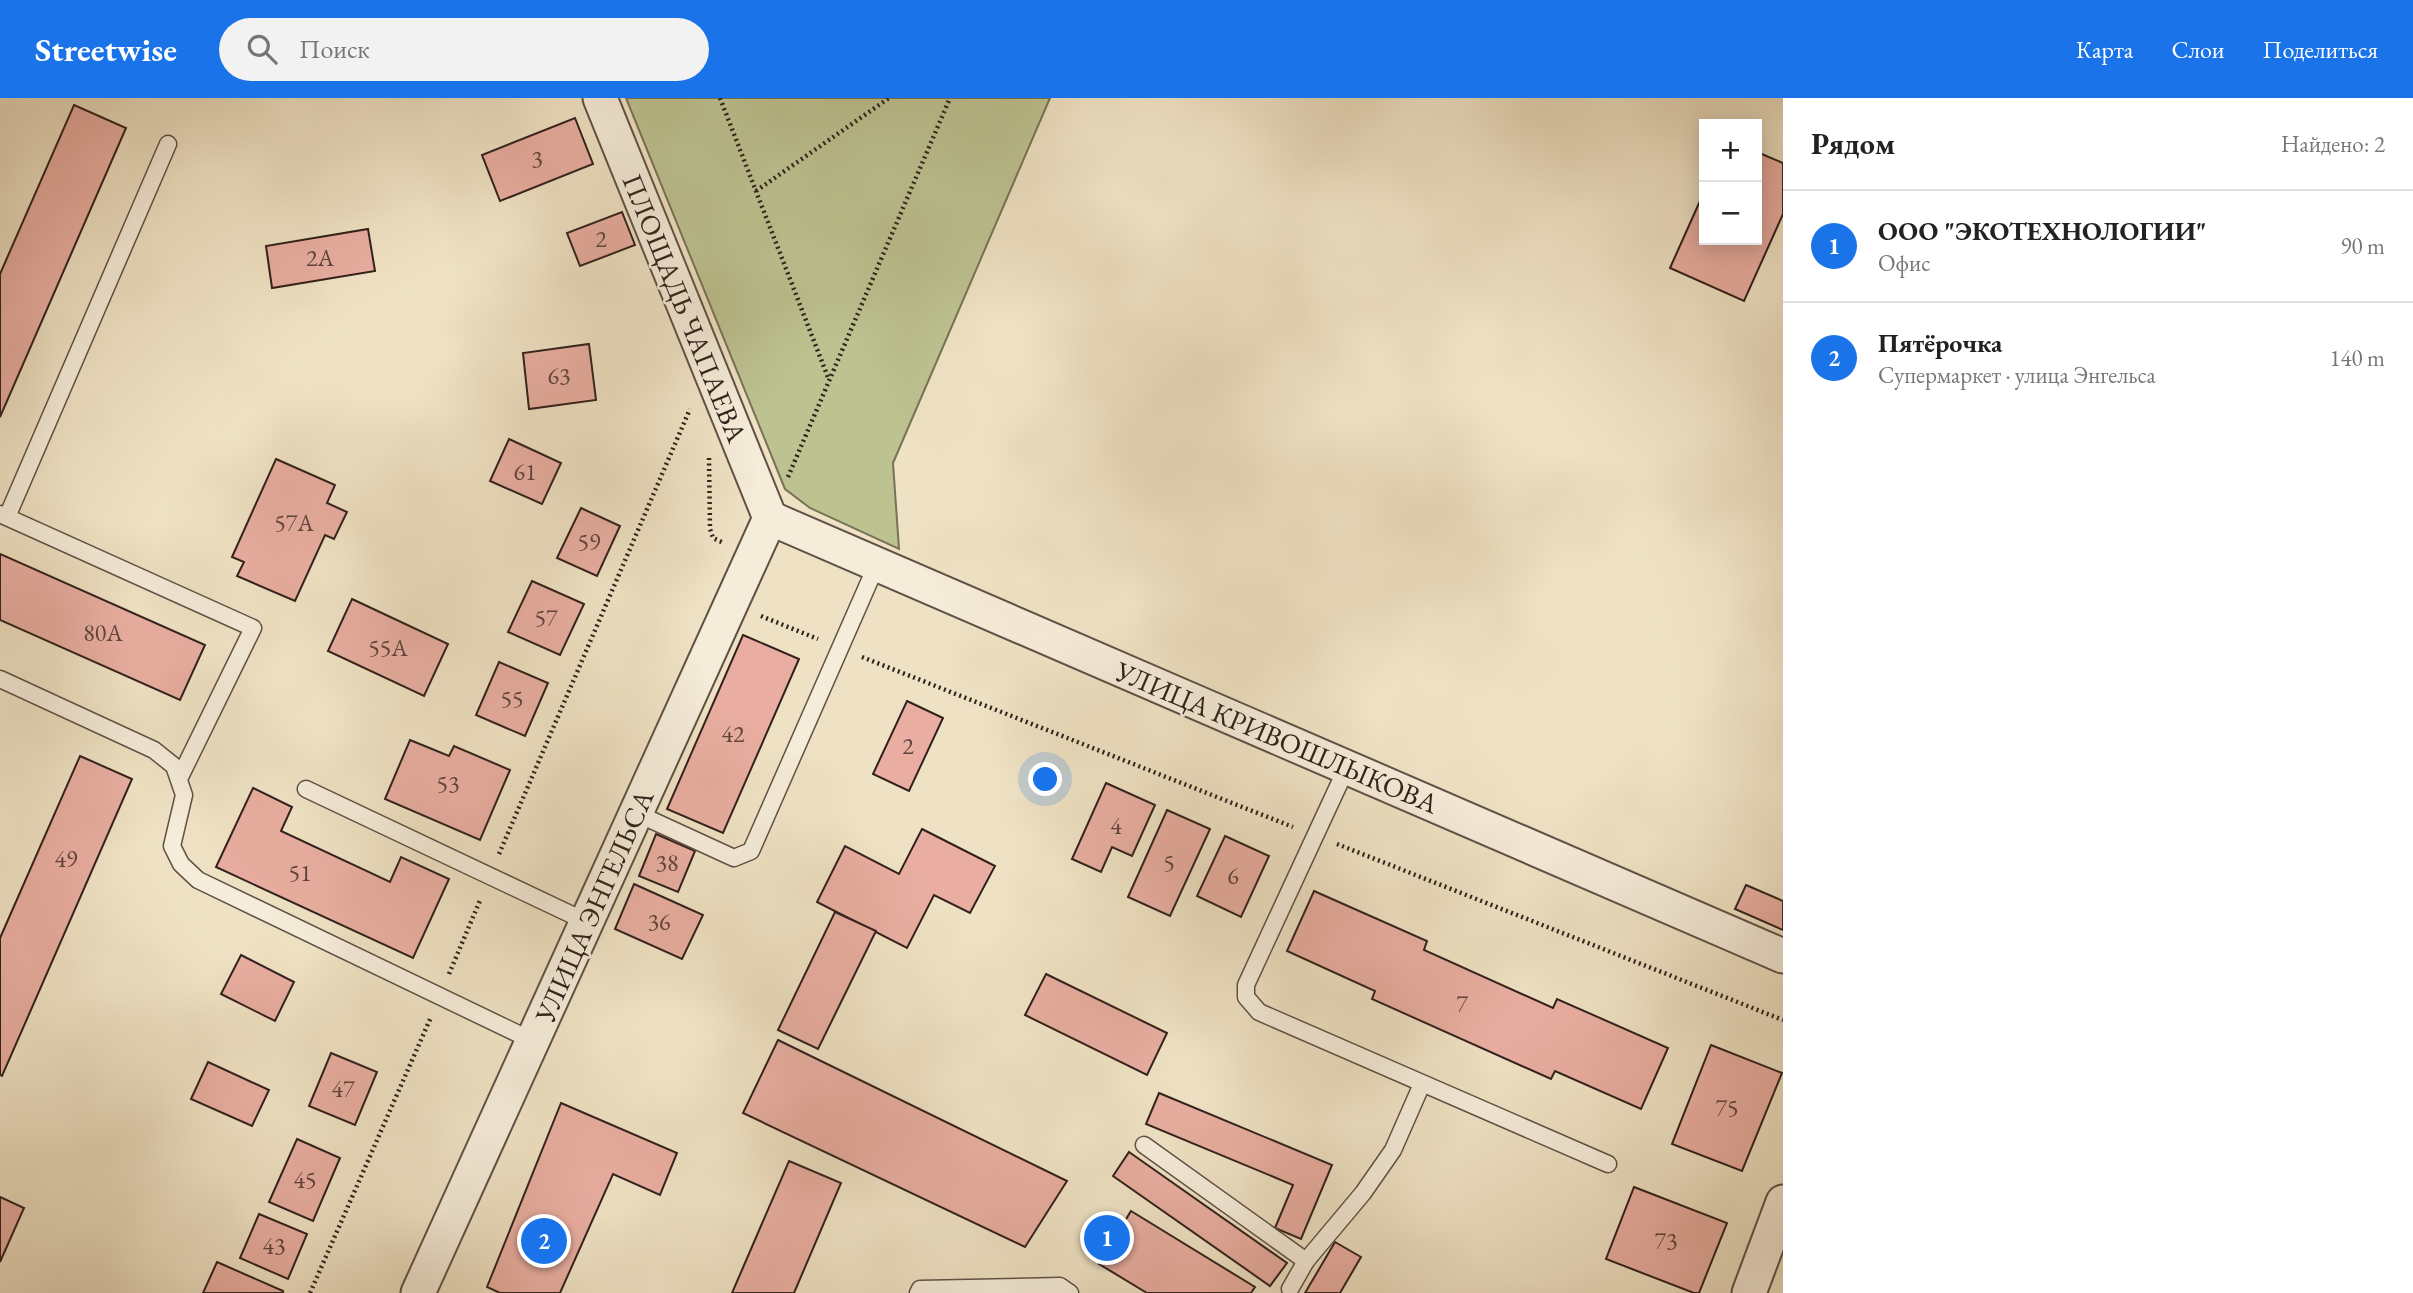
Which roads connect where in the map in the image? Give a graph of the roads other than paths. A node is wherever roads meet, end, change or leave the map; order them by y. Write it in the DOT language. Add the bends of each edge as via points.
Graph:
graph roads {
  1 [pos="600,98"];
  2 [pos="168,144"];
  3 [pos="4,516"];
  4 [pos="771,518"];
  5 [pos="877,564"];
  6 [pos="0,679"];
  7 [pos="1346,767"];
  8 [pos="179,779"];
  9 [pos="306,789"];
  10 [pos="636,813"];
  11 [pos="587,922"];
  12 [pos="1783,956"];
  13 [pos="533,1041"];
  14 [pos="1422,1084"];
  15 [pos="1144,1145"];
  16 [pos="1608,1164"];
  17 [pos="1783,1202"];
  18 [pos="1306,1261"];
  19 [pos="1290,1289"];
  20 [pos="419,1292"];
  21 [pos="918,1293"];
  22 [pos="1070,1293"];
  23 [pos="1749,1293"];
  1 -- 4 [label="street, ПЛОЩАДЬ ЧАПАЕВА"];
  2 -- 3 [label="lane"];
  3 -- 8 [label="lane" via="253,628"];
  4 -- 5 [label="street, УЛИЦА КРИВОШЛЫКОВА"];
  4 -- 10 [label="street, УЛИЦА ЭНГЕЛЬСА"];
  5 -- 7 [label="street, УЛИЦА КРИВОШЛЫКОВА"];
  5 -- 10 [label="lane" via="751,851 734,858"];
  6 -- 8 [label="lane" via="154,750 174,766"];
  7 -- 12 [label="street, УЛИЦА КРИВОШЛЫКОВА"];
  7 -- 14 [label="lane" via="1246,985 1247,998 1259,1012"];
  8 -- 13 [label="lane" via="184,795 172,846 181,864 198,880"];
  9 -- 11 [label="lane"];
  10 -- 11 [label="street, УЛИЦА ЭНГЕЛЬСА"];
  11 -- 13 [label="street, УЛИЦА ЭНГЕЛЬСА"];
  13 -- 20 [label="street, УЛИЦА ЭНГЕЛЬСА"];
  14 -- 16 [label="lane"];
  14 -- 18 [label="lane" via="1393,1150"];
  15 -- 18 [label="lane"];
  17 -- 23 [label="street"];
  18 -- 19 [label="lane"];
  21 -- 22 [label="lane" via="920,1289 1060,1286"];
}
